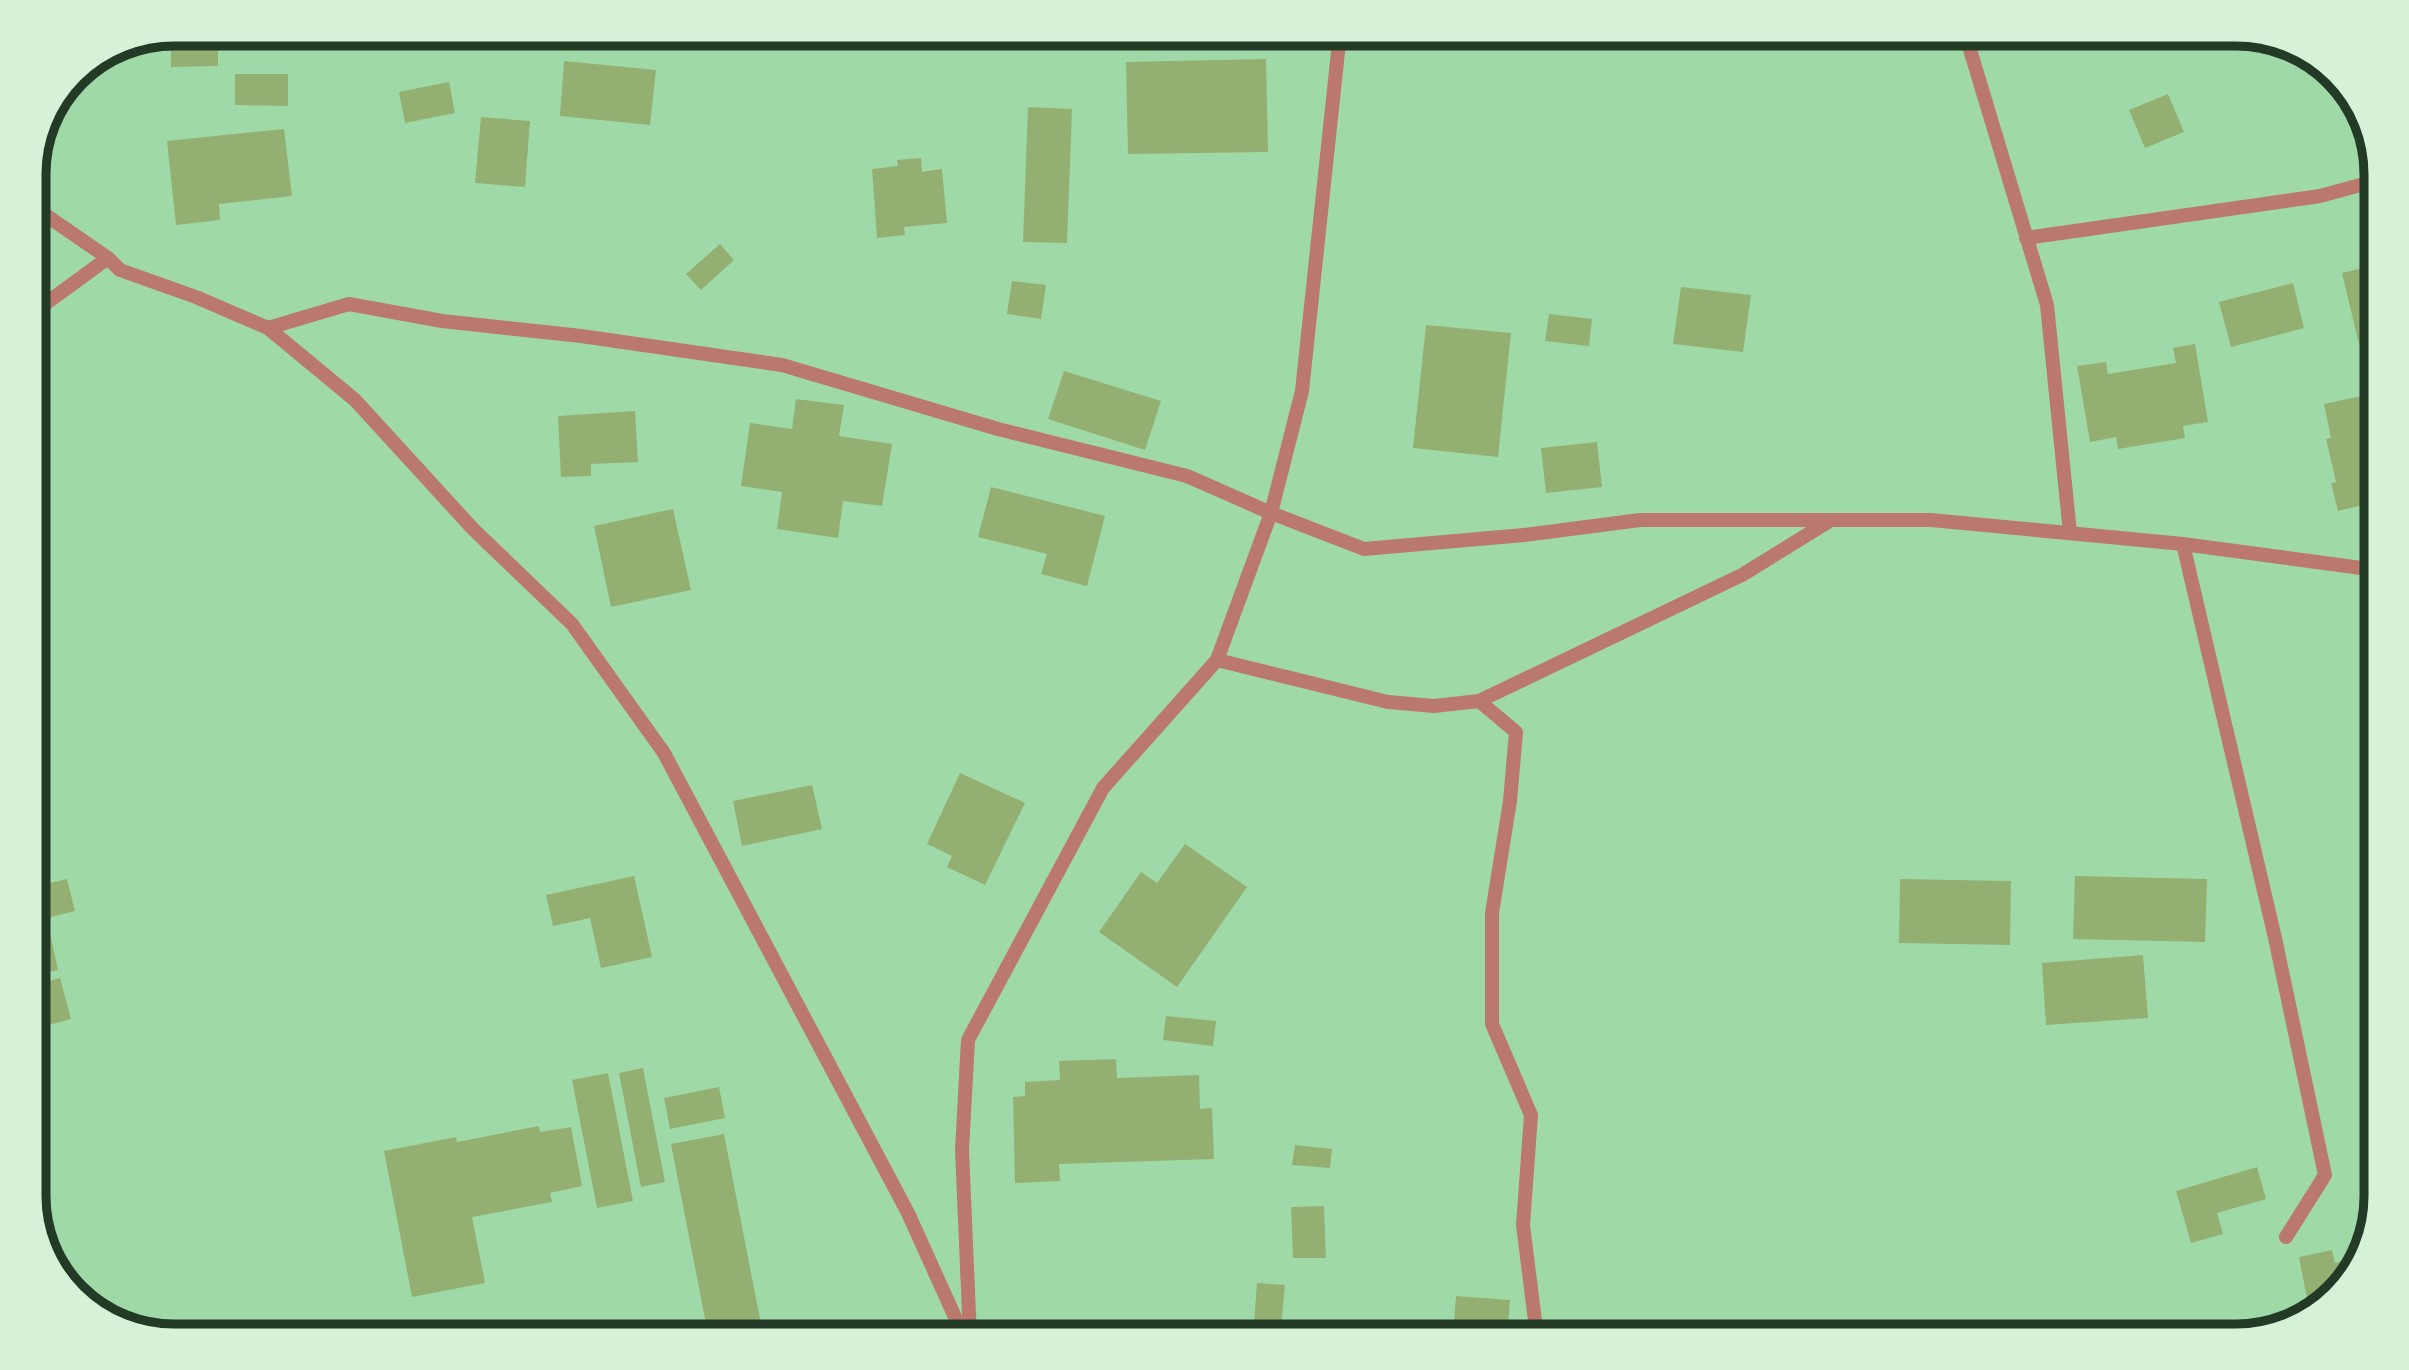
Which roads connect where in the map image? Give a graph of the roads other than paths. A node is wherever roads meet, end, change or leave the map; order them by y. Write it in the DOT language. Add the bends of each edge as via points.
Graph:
graph roads {
  1 [pos="1339,46"];
  2 [pos="1969,46"];
  3 [pos="2363,184"];
  4 [pos="46,215"];
  5 [pos="2026,237"];
  6 [pos="108,258"];
  7 [pos="46,303"];
  8 [pos="268,328"];
  9 [pos="1271,513"];
  10 [pos="1832,519"];
  11 [pos="2070,533"];
  12 [pos="2183,544"];
  13 [pos="2363,568"];
  14 [pos="1217,660"];
  15 [pos="1479,701"];
  16 [pos="2286,1237"];
  17 [pos="958,1324"];
  18 [pos="969,1324"];
  19 [pos="1535,1324"];
  1 -- 9 [label="street" via="1302,391"];
  2 -- 5 [label="street"];
  3 -- 5 [label="street" via="2320,196"];
  4 -- 6 [label="street"];
  5 -- 11 [label="street" via="2047,305"];
  6 -- 7 [label="street"];
  6 -- 8 [label="street" via="120,270"];
  8 -- 9 [label="street" via="349,304 442,321 782,365 998,429 1187,476"];
  8 -- 17 [label="street" via="355,400 473,529 572,624 664,753 908,1213"];
  9 -- 10 [label="street" via="1364,549 1640,520"];
  9 -- 14 [label="street"];
  10 -- 11 [label="street" via="1931,520"];
  10 -- 15 [label="street" via="1742,575"];
  11 -- 12 [label="street"];
  12 -- 13 [label="street"];
  12 -- 16 [label="street" via="2325,1175"];
  14 -- 15 [label="street" via="1388,702 1434,706"];
  14 -- 18 [label="street" via="1102,788 968,1040 962,1150"];
  15 -- 19 [label="street" via="1516,732 1492,913 1492,1024 1531,1115 1523,1225"];
}
